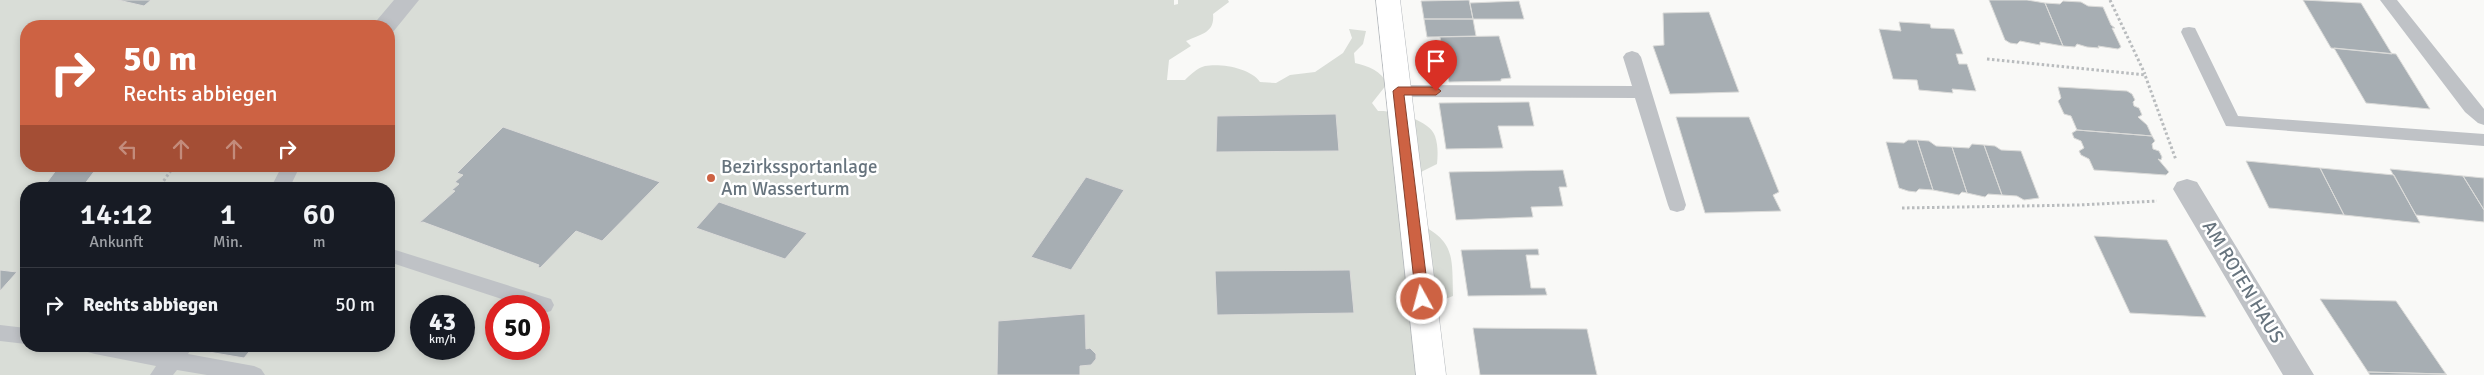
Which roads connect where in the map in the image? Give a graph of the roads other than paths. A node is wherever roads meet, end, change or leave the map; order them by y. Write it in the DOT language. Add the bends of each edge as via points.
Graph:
graph roads {
  1 [pos="407,0"];
  2 [pos="1388,0"];
  3 [pos="2388,0"];
  4 [pos="389,20"];
  5 [pos="2190,32"];
  6 [pos="1632,57"];
  7 [pos="1398,91"];
  8 [pos="1642,92"];
  9 [pos="2484,119"];
  10 [pos="2484,140"];
  11 [pos="2190,194"];
  12 [pos="1677,206"];
  13 [pos="395,257"];
  14 [pos="513,295"];
  15 [pos="0,333"];
  16 [pos="20,335"];
  17 [pos="128,352"];
  18 [pos="172,360"];
  19 [pos="254,375"];
  20 [pos="1431,375"];
  21 [pos="2299,375"];
  1 -- 4 [label="street"];
  2 -- 7 [label="main road"];
  3 -- 9 [label="lane" via="2471,108"];
  5 -- 10 [label="lane" via="2232,122"];
  6 -- 8 [label="lane"];
  7 -- 8 [label="lane"];
  7 -- 20 [label="main road"];
  8 -- 12 [label="lane"];
  11 -- 21 [label="street, AM ROTEN HAUS"];
  13 -- 14 [label="lane"];
  15 -- 16 [label="lane"];
  17 -- 18 [label="lane"];
  18 -- 19 [label="lane"];
}
